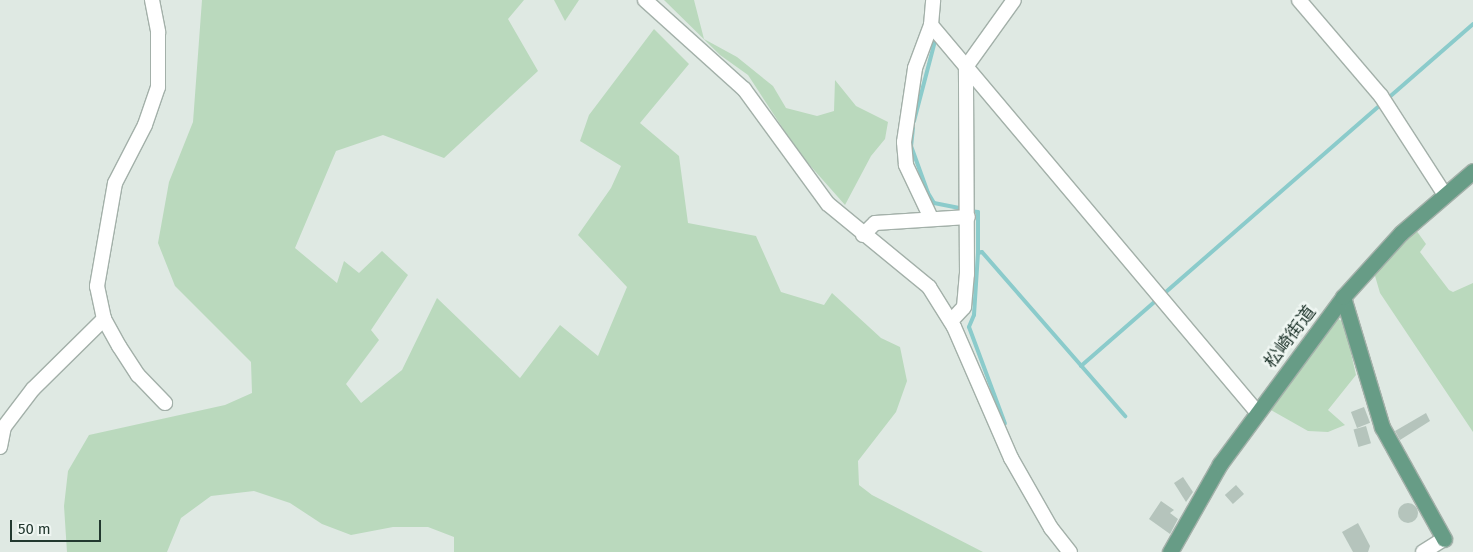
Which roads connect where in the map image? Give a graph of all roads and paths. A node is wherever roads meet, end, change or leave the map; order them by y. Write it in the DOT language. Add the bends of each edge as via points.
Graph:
graph roads {
  1 [pos="152,0"];
  2 [pos="645,0"];
  3 [pos="933,0"];
  4 [pos="1014,0"];
  5 [pos="1299,0"];
  6 [pos="931,25"];
  7 [pos="966,67"];
  8 [pos="1473,171"];
  9 [pos="1445,195"];
  10 [pos="968,217"];
  11 [pos="930,218"];
  12 [pos="863,235"];
  13 [pos="1344,298"];
  14 [pos="104,319"];
  15 [pos="951,321"];
  16 [pos="165,403"];
  17 [pos="1257,412"];
  18 [pos="0,447"];
  19 [pos="1444,539"];
  20 [pos="1070,552"];
  21 [pos="1170,552"];
  22 [pos="1423,552"];
  1 -- 14 [label="street" via="158,32 158,87 115,183 97,286"];
  2 -- 12 [label="street" via="744,89 809,182"];
  3 -- 6 [label="street"];
  4 -- 7 [label="street"];
  5 -- 9 [label="street" via="1381,96"];
  6 -- 7 [label="street"];
  6 -- 11 [label="street" via="915,68 904,148 908,172"];
  7 -- 10 [label="street"];
  7 -- 17 [label="street"];
  8 -- 9 [label="main road, 松崎街道"];
  9 -- 13 [label="main road, 松崎街道" via="1401,232"];
  10 -- 11 [label="street"];
  10 -- 15 [label="street" via="964,307"];
  11 -- 12 [label="street" via="875,224"];
  12 -- 15 [label="street" via="929,287"];
  13 -- 17 [label="main road, 松崎街道"];
  13 -- 19 [label="main road" via="1382,427"];
  14 -- 16 [label="street" via="138,375"];
  14 -- 18 [label="street" via="33,389 4,427"];
  15 -- 20 [label="street" via="1012,458 1051,528"];
  17 -- 21 [label="main road, 松崎街道" via="1216,470"];
  19 -- 22 [label="street"];
}
